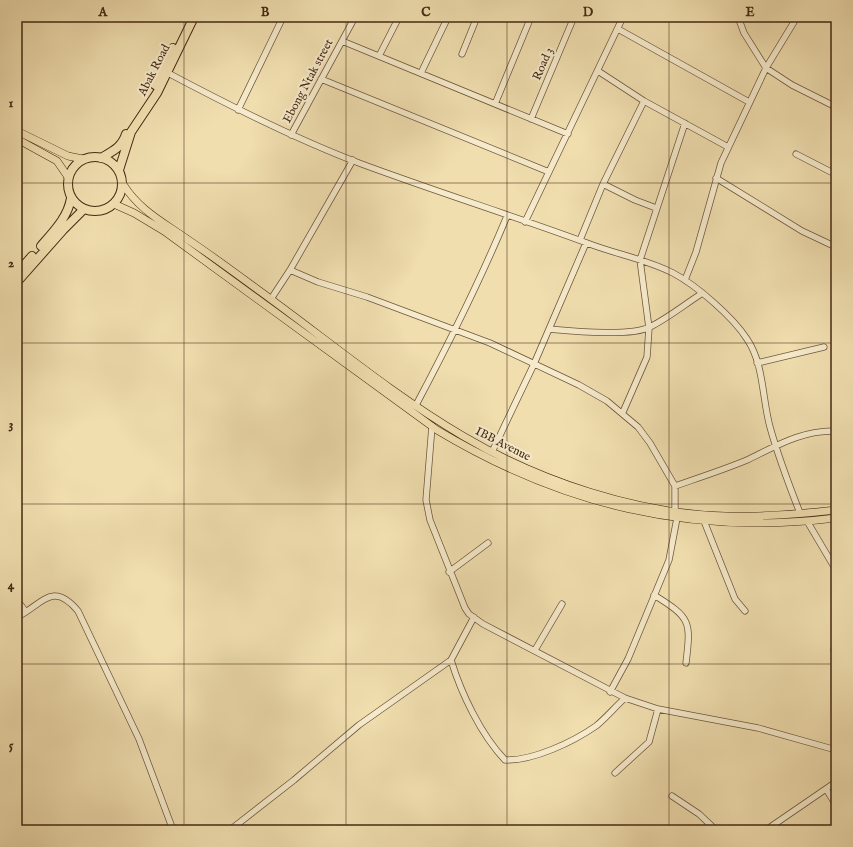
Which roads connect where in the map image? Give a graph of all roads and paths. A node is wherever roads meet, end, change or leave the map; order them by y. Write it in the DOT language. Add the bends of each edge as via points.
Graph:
graph roads {
  1 [pos="188,17"];
  2 [pos="194,17"];
  3 [pos="283,17"];
  4 [pos="355,17"];
  5 [pos="399,17"];
  6 [pos="448,17"];
  7 [pos="476,17"];
  8 [pos="531,17"];
  9 [pos="574,17"];
  10 [pos="623,17"];
  11 [pos="738,17"];
  12 [pos="797,17"];
  13 [pos="618,29"];
  14 [pos="342,41"];
  15 [pos="462,54"];
  16 [pos="379,56"];
  17 [pos="766,68"];
  18 [pos="598,71"];
  19 [pos="168,73"];
  20 [pos="421,74"];
  21 [pos="321,79"];
  22 [pos="644,101"];
  23 [pos="749,102"];
  24 [pos="495,104"];
  25 [pos="836,107"];
  26 [pos="238,110"];
  27 [pos="531,119"];
  28 [pos="685,123"];
  29 [pos="129,130"];
  30 [pos="17,131"];
  31 [pos="568,134"];
  32 [pos="291,135"];
  33 [pos="17,139"];
  34 [pos="728,147"];
  35 [pos="796,154"];
  36 [pos="102,158"];
  37 [pos="83,159"];
  38 [pos="353,160"];
  39 [pos="119,170"];
  40 [pos="836,171"];
  41 [pos="549,172"];
  42 [pos="68,177"];
  43 [pos="716,178"];
  44 [pos="123,184"];
  45 [pos="603,184"];
  46 [pos="71,198"];
  47 [pos="114,204"];
  48 [pos="656,208"];
  49 [pos="84,209"];
  50 [pos="507,216"];
  51 [pos="525,222"];
  52 [pos="583,242"];
  53 [pos="836,247"];
  54 [pos="640,260"];
  55 [pos="290,270"];
  56 [pos="17,273"];
  57 [pos="685,280"];
  58 [pos="17,282"];
  59 [pos="701,294"];
  60 [pos="271,298"];
  61 [pos="649,328"];
  62 [pos="549,329"];
  63 [pos="456,330"];
  64 [pos="824,347"];
  65 [pos="757,363"];
  66 [pos="534,364"];
  67 [pos="416,406"];
  68 [pos="623,412"];
  69 [pos="432,426"];
  70 [pos="836,431"];
  71 [pos="775,445"];
  72 [pos="492,452"];
  73 [pos="675,486"];
  74 [pos="675,510"];
  75 [pos="836,510"];
  76 [pos="800,513"];
  77 [pos="677,518"];
  78 [pos="836,518"];
  79 [pos="704,521"];
  80 [pos="807,521"];
  81 [pos="488,543"];
  82 [pos="836,570"];
  83 [pos="449,572"];
  84 [pos="654,595"];
  85 [pos="17,600"];
  86 [pos="562,604"];
  87 [pos="745,611"];
  88 [pos="26,612"];
  89 [pos="17,617"];
  90 [pos="474,618"];
  91 [pos="535,650"];
  92 [pos="451,660"];
  93 [pos="686,663"];
  94 [pos="610,692"];
  95 [pos="625,698"];
  96 [pos="658,709"];
  97 [pos="836,750"];
  98 [pos="615,773"];
  99 [pos="836,782"];
  100 [pos="826,789"];
  101 [pos="672,796"];
  102 [pos="836,805"];
  103 [pos="173,830"];
  104 [pos="230,830"];
  105 [pos="716,830"];
  106 [pos="766,830"];
  1 -- 29 [label="highway, Abak Road" via="154,87"];
  2 -- 19 [label="highway, Abak Road"];
  3 -- 26 [label="street"];
  4 -- 14 [label="street, Ebong Ntak street"];
  5 -- 16 [label="street"];
  6 -- 20 [label="street"];
  7 -- 15 [label="street"];
  8 -- 24 [label="street"];
  9 -- 27 [label="street, Road 3"];
  10 -- 13 [label="street"];
  11 -- 17 [label="street" via="744,34"];
  12 -- 17 [label="street"];
  13 -- 18 [label="street"];
  13 -- 23 [label="street"];
  14 -- 16 [label="street"];
  14 -- 21 [label="street, Ebong Ntak street"];
  16 -- 20 [label="street"];
  17 -- 23 [label="street"];
  17 -- 25 [label="street" via="792,85"];
  18 -- 22 [label="street"];
  18 -- 31 [label="street"];
  19 -- 26 [label="street"];
  19 -- 29 [label="highway, Abak Road" via="150,105"];
  20 -- 24 [label="street"];
  21 -- 32 [label="street, Ebong Ntak street"];
  21 -- 41 [label="street"];
  22 -- 28 [label="street"];
  22 -- 45 [label="street"];
  23 -- 34 [label="street"];
  24 -- 27 [label="street"];
  26 -- 32 [label="street"];
  27 -- 31 [label="street"];
  28 -- 34 [label="street"];
  28 -- 48 [label="street"];
  29 -- 36 [label="highway" via="123,142"];
  29 -- 39 [label="highway"];
  30 -- 37 [label="main road" via="68,156"];
  31 -- 41 [label="street"];
  32 -- 38 [label="street"];
  33 -- 42 [label="main road" via="56,161"];
  34 -- 43 [label="street"];
  35 -- 40 [label="street" via="831,172"];
  36 -- 37 [label="highway"];
  36 -- 39 [label="highway" via="113,163"];
  37 -- 42 [label="highway" via="74,166"];
  38 -- 50 [label="street"];
  38 -- 55 [label="street"];
  39 -- 44 [label="highway"];
  41 -- 51 [label="street"];
  42 -- 46 [label="highway"];
  43 -- 53 [label="street" via="802,231"];
  43 -- 57 [label="street" via="696,252"];
  44 -- 47 [label="highway" via="120,196"];
  44 -- 60 [label="main road, IBB Avenue" via="139,206"];
  45 -- 48 [label="street"];
  45 -- 52 [label="street"];
  46 -- 49 [label="highway"];
  46 -- 56 [label="highway" via="58,226"];
  47 -- 49 [label="highway" via="94,212"];
  47 -- 69 [label="main road" via="164,230"];
  48 -- 54 [label="street"];
  49 -- 58 [label="highway"];
  50 -- 51 [label="street"];
  50 -- 63 [label="street"];
  51 -- 52 [label="street"];
  52 -- 54 [label="street"];
  52 -- 62 [label="street"];
  54 -- 57 [label="street"];
  54 -- 61 [label="street"];
  55 -- 60 [label="street"];
  55 -- 63 [label="street"];
  57 -- 59 [label="street"];
  59 -- 61 [label="street"];
  59 -- 65 [label="street" via="743,334"];
  60 -- 67 [label="main road, IBB Avenue"];
  61 -- 62 [label="street" via="595,333"];
  61 -- 68 [label="street" via="647,357"];
  62 -- 66 [label="street"];
  63 -- 66 [label="street"];
  63 -- 67 [label="street"];
  64 -- 65 [label="street"];
  65 -- 71 [label="street"];
  66 -- 68 [label="street" via="580,385"];
  66 -- 72 [label="street"];
  67 -- 72 [label="main road, IBB Avenue"];
  68 -- 73 [label="street" via="650,443"];
  69 -- 77 [label="main road" via="477,454 544,484 617,506"];
  69 -- 83 [label="street" via="427,504 433,530"];
  70 -- 71 [label="street" via="816,432"];
  71 -- 73 [label="street" via="746,460"];
  71 -- 76 [label="street"];
  72 -- 74 [label="main road, IBB Avenue" via="534,472 597,494"];
  73 -- 74 [label="street"];
  74 -- 76 [label="main road, IBB Avenue" via="726,516"];
  75 -- 76 [label="main road, IBB Avenue"];
  77 -- 79 [label="main road"];
  77 -- 84 [label="street" via="669,560"];
  78 -- 80 [label="main road"];
  79 -- 80 [label="main road" via="734,524"];
  79 -- 87 [label="street" via="735,599"];
  80 -- 82 [label="street"];
  81 -- 83 [label="street"];
  83 -- 90 [label="street" via="465,608"];
  84 -- 93 [label="street" via="677,610 688,625"];
  84 -- 94 [label="street" via="628,659"];
  85 -- 88 [label="street"];
  86 -- 91 [label="street"];
  88 -- 89 [label="street"];
  88 -- 103 [label="street" via="53,596 62,598 78,611 139,739"];
  90 -- 91 [label="street"];
  90 -- 92 [label="street"];
  91 -- 94 [label="street"];
  92 -- 95 [label="street" via="461,691 484,731 505,760 547,752 580,736 597,725"];
  92 -- 104 [label="street" via="359,725"];
  94 -- 95 [label="street"];
  95 -- 96 [label="street"];
  96 -- 97 [label="street" via="758,728"];
  96 -- 98 [label="street" via="649,742"];
  99 -- 100 [label="street"];
  100 -- 102 [label="street"];
  100 -- 106 [label="street"];
  101 -- 105 [label="street" via="699,814"];
}
